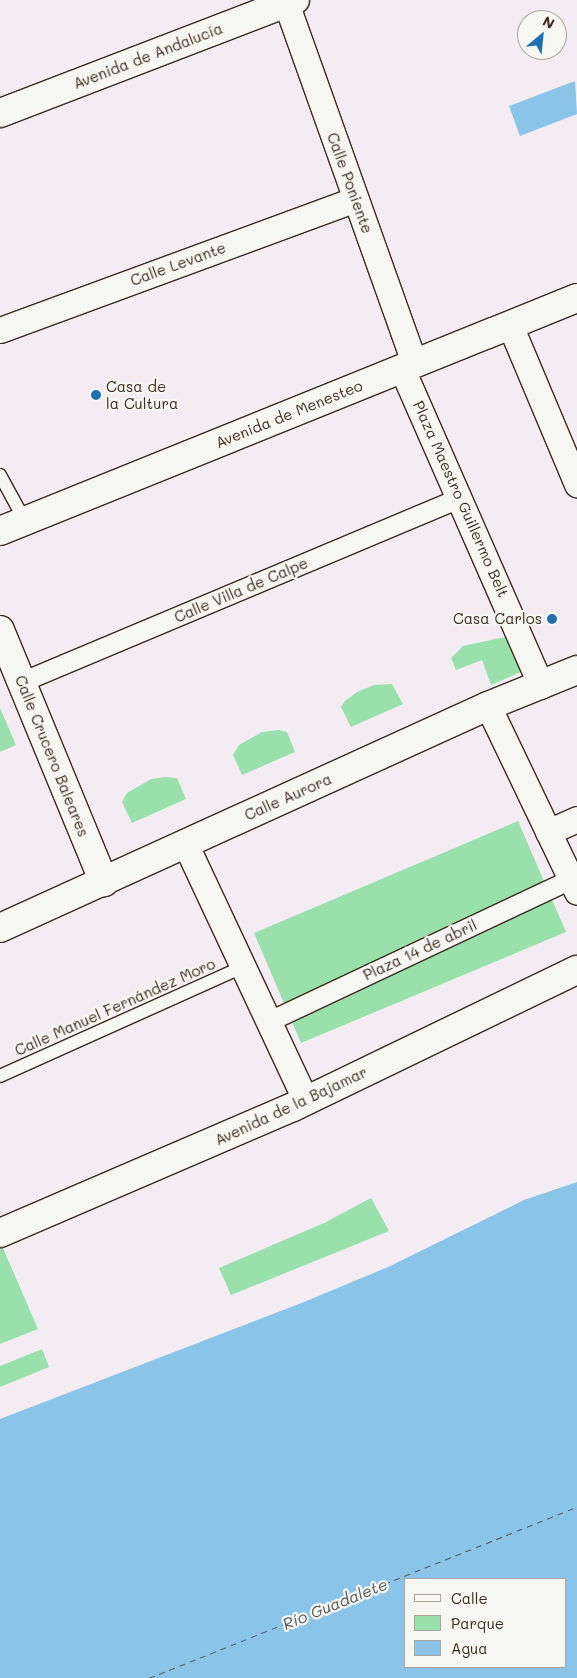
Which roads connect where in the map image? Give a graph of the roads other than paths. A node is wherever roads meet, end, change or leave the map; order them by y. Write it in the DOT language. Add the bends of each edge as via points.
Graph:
graph roads {
  1 [pos="289,1"];
  2 [pos="0,113"];
  3 [pos="356,199"];
  4 [pos="577,298"];
  5 [pos="510,325"];
  6 [pos="0,330"];
  7 [pos="408,366"];
  8 [pos="0,475"];
  9 [pos="577,484"];
  10 [pos="461,497"];
  11 [pos="12,526"];
  12 [pos="0,630"];
  13 [pos="577,670"];
  14 [pos="21,682"];
  15 [pos="541,686"];
  16 [pos="488,706"];
  17 [pos="577,819"];
  18 [pos="548,832"];
  19 [pos="185,843"];
  20 [pos="104,882"];
  21 [pos="574,885"];
  22 [pos="0,928"];
  23 [pos="243,966"];
  24 [pos="577,970"];
  25 [pos="269,1021"];
  26 [pos="0,1076"];
  27 [pos="306,1101"];
  28 [pos="0,1233"];
  1 -- 2 [label="street, Avenida de Andalucía"];
  1 -- 3 [label="street, Calle Poniente"];
  3 -- 6 [label="street, Calle Levante"];
  3 -- 7 [label="street, Calle Poniente"];
  4 -- 5 [label="street, Avenida de Menesteo"];
  5 -- 7 [label="street, Avenida de Menesteo"];
  5 -- 9 [label="street"];
  7 -- 10 [label="street, Plaza Maestro Guillermo Belt"];
  7 -- 11 [label="street, Avenida de Menesteo"];
  8 -- 11 [label="lane"];
  10 -- 14 [label="street, Calle Villa de Calpe"];
  10 -- 15 [label="street, Plaza Maestro Guillermo Belt"];
  12 -- 14 [label="street, Calle Crucero Baleares"];
  13 -- 15 [label="street, Calle Aurora"];
  14 -- 20 [label="street, Calle Crucero Baleares"];
  15 -- 16 [label="street, Calle Aurora"];
  16 -- 18 [label="street, Plaza 14 de abril"];
  16 -- 19 [label="street, Calle Aurora"];
  17 -- 18 [label="street"];
  18 -- 21 [label="street, Plaza 14 de abril"];
  19 -- 20 [label="street, Calle Aurora"];
  19 -- 23 [label="street"];
  20 -- 22 [label="street, Calle Aurora"];
  21 -- 25 [label="street, Plaza 14 de abril"];
  23 -- 25 [label="street"];
  23 -- 26 [label="lane, Calle Manuel Fernández Moro"];
  24 -- 27 [label="street, Avenida de la Bajamar" via="373,1075"];
  25 -- 27 [label="street"];
  27 -- 28 [label="street, Avenida de la Bajamar"];
}
